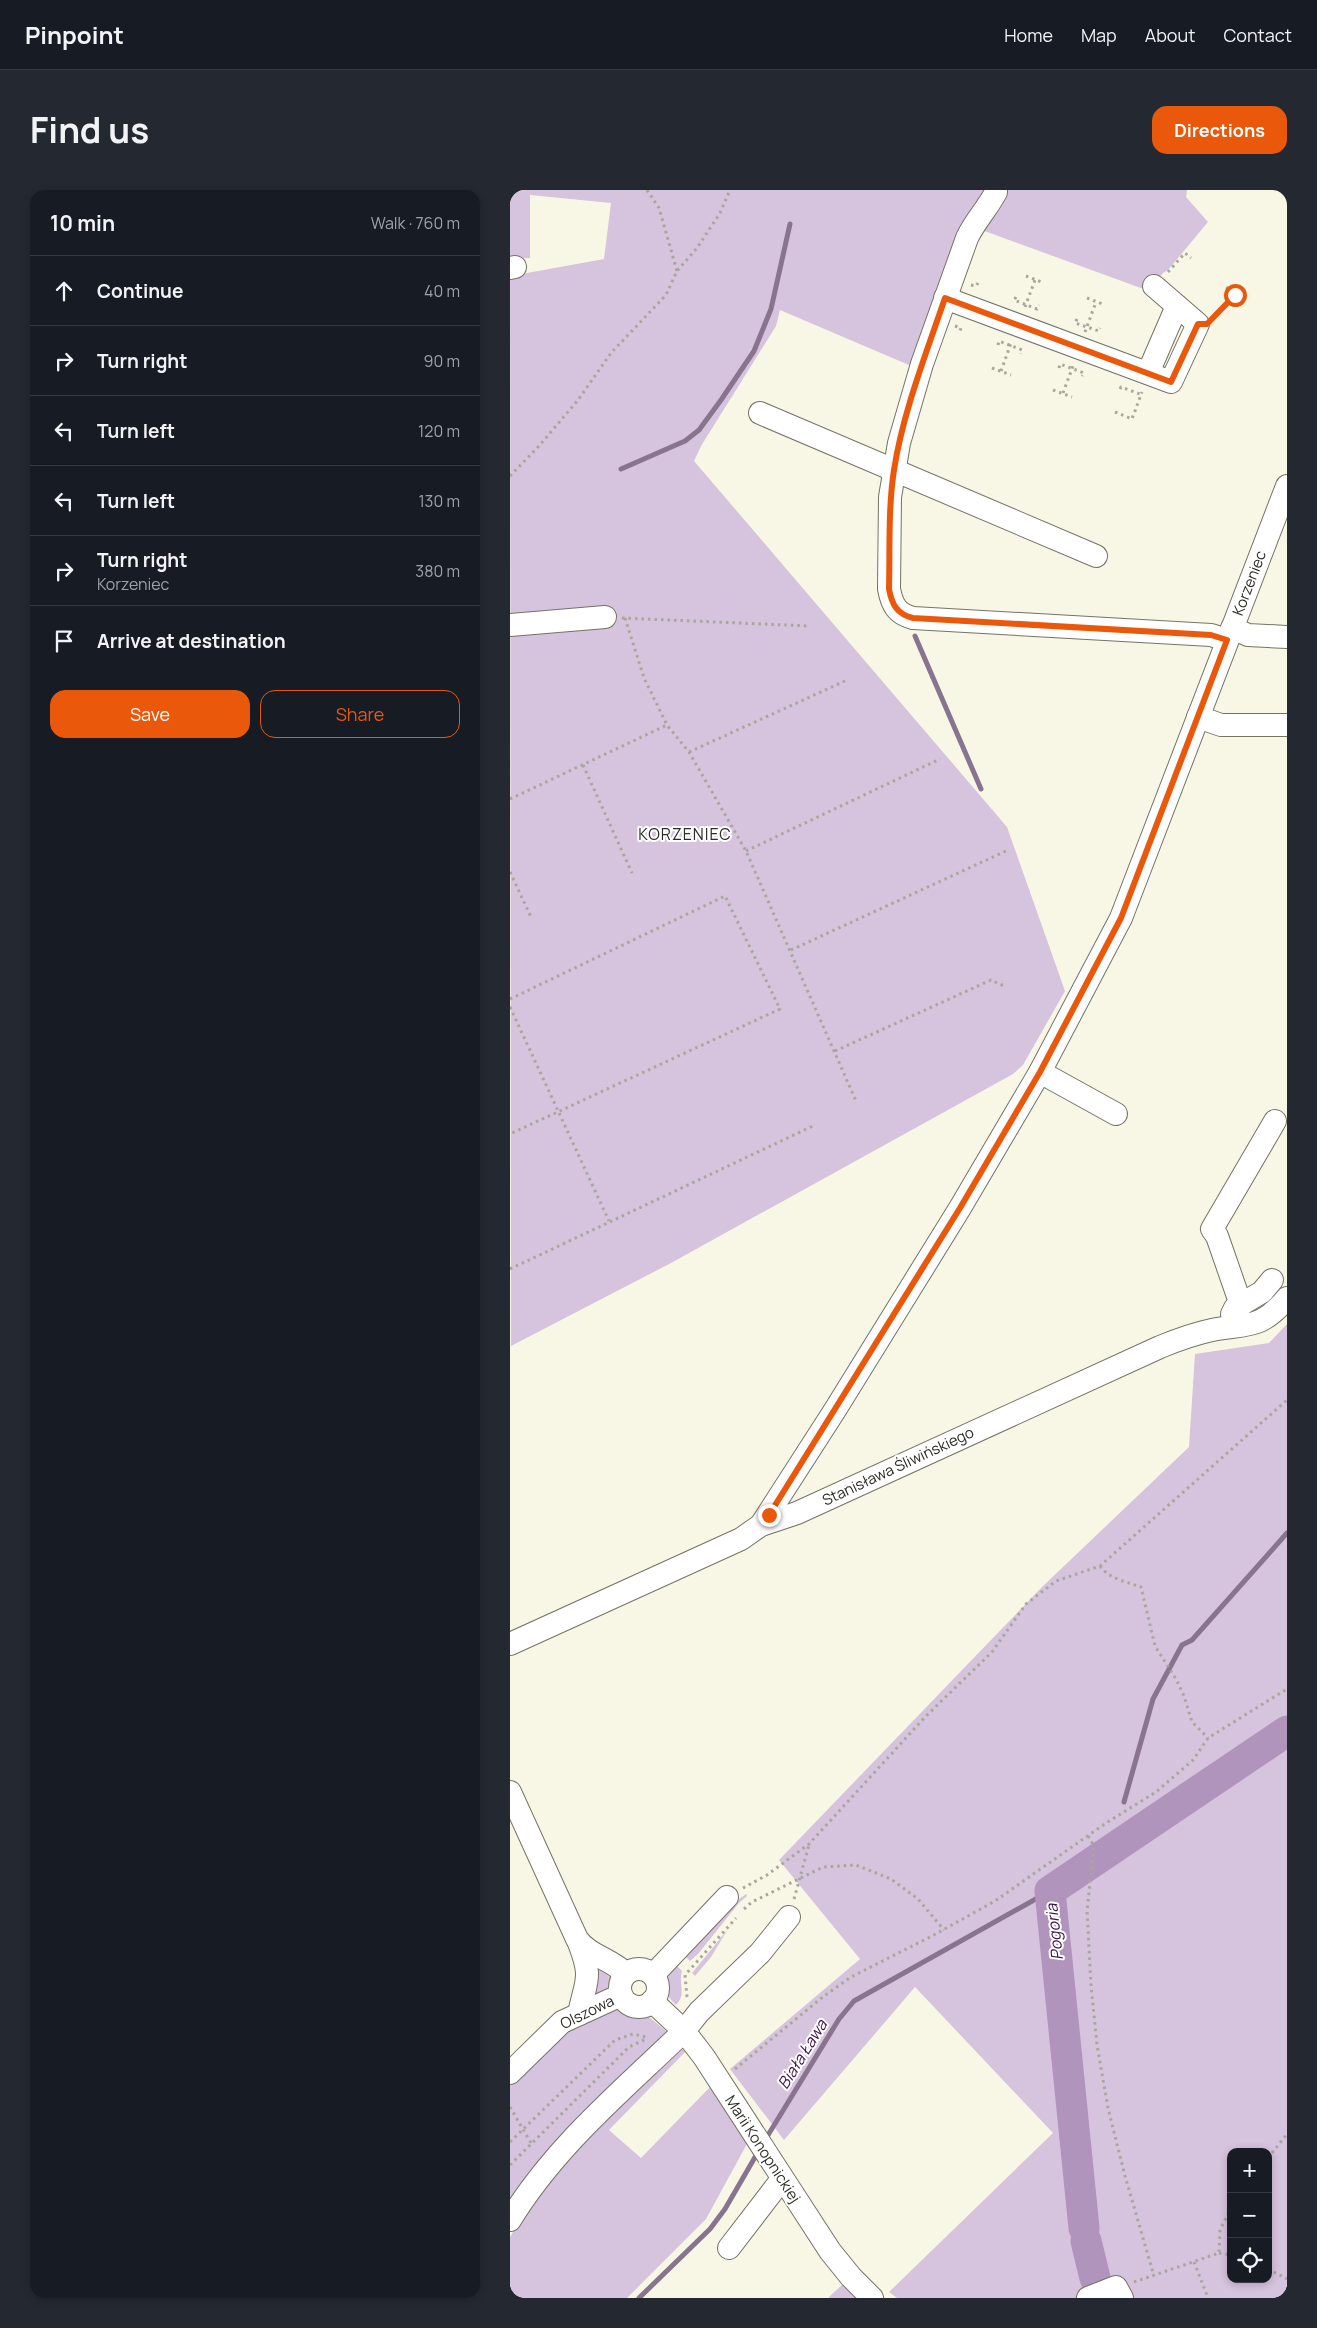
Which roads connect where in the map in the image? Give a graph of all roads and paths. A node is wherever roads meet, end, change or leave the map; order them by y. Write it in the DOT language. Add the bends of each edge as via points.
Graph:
graph roads {
  1 [pos="647,190"];
  2 [pos="730,190"];
  3 [pos="996,192"];
  4 [pos="1191,258"];
  5 [pos="677,271"];
  6 [pos="1026,276"];
  7 [pos="1035,280"];
  8 [pos="1044,283"];
  9 [pos="1154,286"];
  10 [pos="1226,288"];
  11 [pos="1016,297"];
  12 [pos="945,298"];
  13 [pos="1087,298"];
  14 [pos="1096,302"];
  15 [pos="1026,304"];
  16 [pos="1039,305"];
  17 [pos="1105,306"];
  18 [pos="1177,306"];
  19 [pos="1076,319"];
  20 [pos="1198,324"];
  21 [pos="1087,327"];
  22 [pos="1100,328"];
  23 [pos="1014,336"];
  24 [pos="998,345"];
  25 [pos="1021,354"];
  26 [pos="1076,358"];
  27 [pos="992,368"];
  28 [pos="1059,368"];
  29 [pos="1001,371"];
  30 [pos="1011,374"];
  31 [pos="1082,376"];
  32 [pos="1146,380"];
  33 [pos="1053,390"];
  34 [pos="1120,390"];
  35 [pos="1063,393"];
  36 [pos="1072,397"];
  37 [pos="760,412"];
  38 [pos="1115,412"];
  39 [pos="894,469"];
  40 [pos="510,476"];
  41 [pos="1287,486"];
  42 [pos="1096,556"];
  43 [pos="615,617"];
  44 [pos="510,626"];
  45 [pos="809,626"];
  46 [pos="1230,634"];
  47 [pos="1287,637"];
  48 [pos="845,681"];
  49 [pos="1198,717"];
  50 [pos="667,725"];
  51 [pos="1287,725"];
  52 [pos="689,752"];
  53 [pos="940,760"];
  54 [pos="583,765"];
  55 [pos="510,799"];
  56 [pos="746,851"];
  57 [pos="1006,851"];
  58 [pos="510,872"];
  59 [pos="632,873"];
  60 [pos="531,917"];
  61 [pos="791,950"];
  62 [pos="1006,987"];
  63 [pos="510,999"];
  64 [pos="510,1007"];
  65 [pos="835,1051"];
  66 [pos="1040,1072"];
  67 [pos="856,1101"];
  68 [pos="559,1110"];
  69 [pos="1116,1114"];
  70 [pos="1275,1121"];
  71 [pos="815,1126"];
  72 [pos="510,1134"];
  73 [pos="609,1221"];
  74 [pos="510,1269"];
  75 [pos="1272,1280"];
  76 [pos="1287,1298"];
  77 [pos="1241,1305"];
  78 [pos="1234,1328"];
  79 [pos="1287,1400"];
  80 [pos="761,1525"];
  81 [pos="1100,1566"];
  82 [pos="510,1644"];
  83 [pos="1287,1689"];
  84 [pos="1208,1738"];
  85 [pos="510,1792"];
  86 [pos="1088,1836"];
  87 [pos="810,1844"];
  88 [pos="799,1879"];
  89 [pos="727,1897"];
  90 [pos="752,1902"];
  91 [pos="790,1917"];
  92 [pos="732,1923"];
  93 [pos="944,1930"];
  94 [pos="579,1943"];
  95 [pos="652,1975"];
  96 [pos="624,1984"];
  97 [pos="652,2001"];
  98 [pos="687,2002"];
  99 [pos="579,2014"];
  100 [pos="684,2031"];
  101 [pos="512,2068"];
  102 [pos="728,2075"];
  103 [pos="510,2107"];
  104 [pos="523,2129"];
  105 [pos="1287,2134"];
  106 [pos="510,2142"];
  107 [pos="531,2143"];
  108 [pos="1272,2153"];
  109 [pos="510,2165"];
  110 [pos="776,2170"];
  111 [pos="1227,2216"];
  112 [pos="510,2220"];
  113 [pos="729,2248"];
  114 [pos="1219,2253"];
  115 [pos="1227,2254"];
  116 [pos="1194,2262"];
  117 [pos="1272,2271"];
  118 [pos="1154,2276"];
  119 [pos="1287,2279"];
  120 [pos="1119,2293"];
  121 [pos="870,2296"];
  122 [pos="1088,2298"];
  123 [pos="1208,2298"];
  1 -- 5 [label="path" via="659,208"];
  2 -- 5 [label="path" via="698,248"];
  3 -- 12 [label="street" via="974,224"];
  4 -- 9 [label="path" via="1185,253"];
  5 -- 40 [label="path" via="666,295 611,353 578,400"];
  6 -- 7 [label="path"];
  7 -- 8 [label="path"];
  7 -- 15 [label="path"];
  9 -- 18 [label="street"];
  10 -- 20 [label="path" via="1235,295 1207,324"];
  11 -- 15 [label="path" via="1014,300"];
  12 -- 23 [label="street"];
  12 -- 39 [label="street" via="918,378"];
  13 -- 14 [label="path"];
  14 -- 17 [label="path"];
  14 -- 21 [label="path"];
  15 -- 16 [label="path" via="1038,309"];
  15 -- 23 [label="path"];
  18 -- 20 [label="street"];
  18 -- 32 [label="street"];
  19 -- 21 [label="path" via="1075,323"];
  20 -- 32 [label="street" via="1171,382"];
  21 -- 22 [label="path" via="1099,331"];
  21 -- 26 [label="path"];
  23 -- 24 [label="path"];
  23 -- 25 [label="path"];
  23 -- 26 [label="street"];
  23 -- 29 [label="path"];
  26 -- 28 [label="path" via="1060,364"];
  26 -- 31 [label="path" via="1084,373"];
  26 -- 32 [label="street"];
  26 -- 35 [label="path"];
  27 -- 29 [label="path"];
  29 -- 30 [label="path"];
  32 -- 34 [label="path"];
  32 -- 38 [label="path" via="1132,419"];
  33 -- 35 [label="path"];
  35 -- 36 [label="path"];
  37 -- 39 [label="street"];
  39 -- 42 [label="street"];
  39 -- 46 [label="street" via="890,497 889,589 892,603 903,616"];
  41 -- 46 [label="street, Korzeniec"];
  43 -- 44 [label="street"];
  43 -- 45 [label="path"];
  43 -- 50 [label="path"];
  46 -- 47 [label="street"];
  46 -- 49 [label="street, Korzeniec"];
  48 -- 52 [label="path"];
  49 -- 51 [label="street" via="1222,725"];
  49 -- 66 [label="street, Korzeniec" via="1121,918"];
  50 -- 52 [label="path"];
  50 -- 54 [label="path"];
  52 -- 56 [label="path"];
  53 -- 56 [label="path"];
  54 -- 55 [label="path"];
  54 -- 59 [label="path"];
  56 -- 61 [label="path"];
  57 -- 61 [label="path"];
  58 -- 60 [label="path"];
  61 -- 65 [label="path"];
  62 -- 65 [label="path" via="991,980"];
  63 -- 68 [label="path" via="725,896 780,1009"];
  64 -- 68 [label="path"];
  65 -- 67 [label="path"];
  66 -- 69 [label="street"];
  66 -- 80 [label="street, Korzeniec" via="955,1217"];
  68 -- 72 [label="path"];
  68 -- 73 [label="path"];
  70 -- 77 [label="street" via="1212,1229"];
  71 -- 73 [label="path"];
  73 -- 74 [label="path"];
  75 -- 77 [label="street" via="1262,1292"];
  76 -- 78 [label="street, Stanisława Śliwińskiego" via="1264,1320"];
  77 -- 78 [label="street" via="1232,1314"];
  78 -- 80 [label="street, Stanisława Śliwińskiego" via="1184,1337 806,1509"];
  79 -- 81 [label="path"];
  80 -- 82 [label="street, Stanisława Śliwińskiego" via="741,1539"];
  81 -- 84 [label="path" via="1116,1578 1142,1587 1155,1646 1176,1679 1192,1722"];
  81 -- 87 [label="path" via="1056,1581 1026,1604 992,1652 926,1716"];
  83 -- 84 [label="path"];
  84 -- 86 [label="path" via="1193,1760 1156,1792"];
  85 -- 94 [label="street"];
  86 -- 93 [label="path" via="995,1901"];
  86 -- 118 [label="path" via="1094,1846 1088,1911 1090,1985 1097,2045 1108,2108"];
  87 -- 88 [label="path"];
  87 -- 89 [label="path" via="768,1875"];
  88 -- 90 [label="path"];
  88 -- 91 [label="path"];
  88 -- 93 [label="path" via="823,1867 856,1865 892,1879 918,1899"];
  89 -- 95 [label="street"];
  91 -- 100 [label="street"];
  92 -- 98 [label="path" via="685,1975"];
  93 -- 102 [label="path" via="852,1977"];
  94 -- 96 [label="street" via="621,1968"];
  94 -- 99 [label="street" via="588,1972"];
  95 -- 96 [label="street" via="642,1969"];
  95 -- 97 [label="street" via="658,1988"];
  96 -- 97 [label="street" via="629,2004 641,2006"];
  96 -- 99 [label="street, Olszowa"];
  97 -- 100 [label="street, Marii Konopnickiej"];
  99 -- 101 [label="street, Olszowa" via="562,2022"];
  100 -- 110 [label="street, Marii Konopnickiej"];
  100 -- 112 [label="street" via="565,2147 527,2192"];
  103 -- 104 [label="path"];
  104 -- 106 [label="path"];
  104 -- 107 [label="path"];
  104 -- 107 [label="path" via="618,2038 633,2034 650,2038 633,2044"];
  105 -- 108 [label="path"];
  107 -- 109 [label="path"];
  110 -- 113 [label="street"];
  110 -- 121 [label="street, Marii Konopnickiej" via="835,2258"];
  111 -- 114 [label="path" via="1220,2230"];
  114 -- 115 [label="path"];
  114 -- 116 [label="path"];
  116 -- 118 [label="path"];
  116 -- 123 [label="path"];
  117 -- 119 [label="path"];
  118 -- 120 [label="path"];
  120 -- 122 [label="street"];
}
